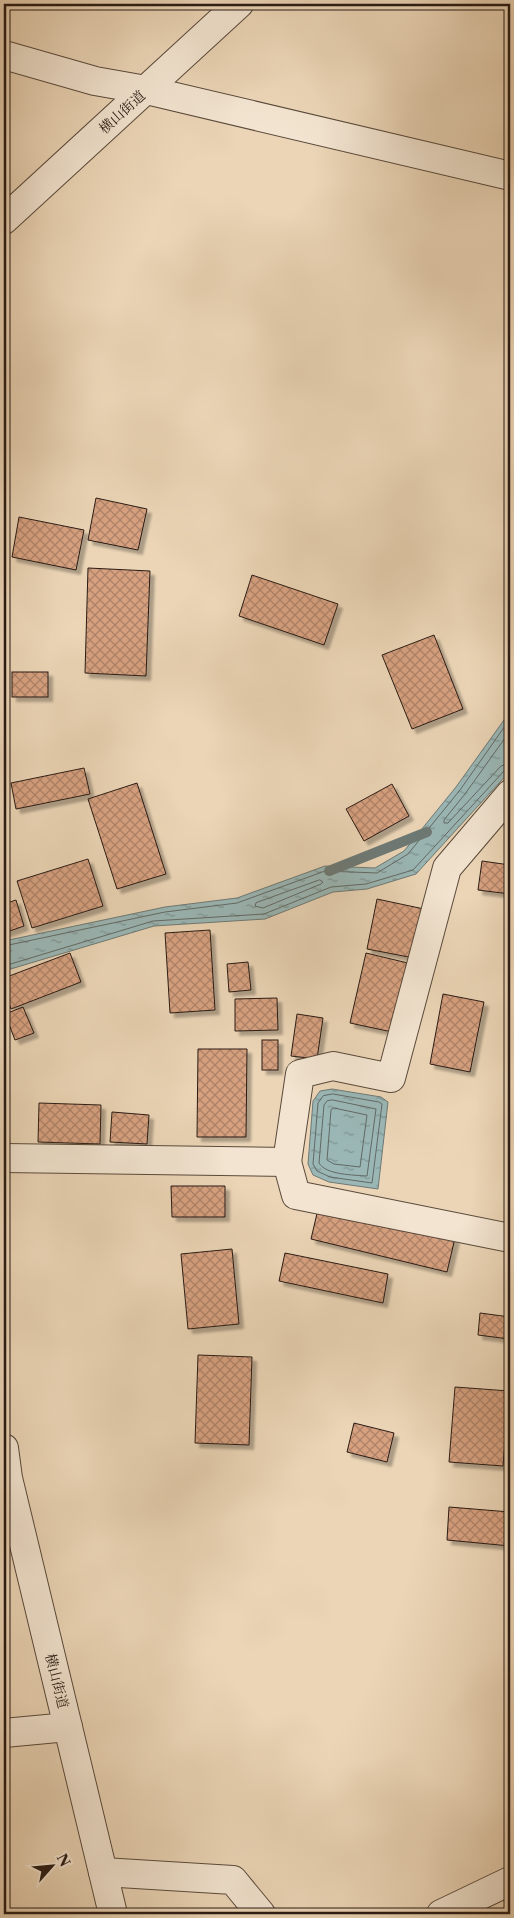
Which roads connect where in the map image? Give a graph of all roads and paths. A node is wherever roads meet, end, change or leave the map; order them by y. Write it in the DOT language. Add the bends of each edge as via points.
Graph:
graph roads {
  1 [pos="239,4"];
  2 [pos="4,56"];
  3 [pos="146,90"];
  4 [pos="510,176"];
  5 [pos="4,220"];
  6 [pos="510,794"];
  7 [pos="4,1158"];
  8 [pos="287,1162"];
  9 [pos="510,1238"];
  10 [pos="4,1448"];
  11 [pos="6,1478"];
  12 [pos="68,1727"];
  13 [pos="4,1733"];
  14 [pos="103,1872"];
  15 [pos="510,1881"];
  16 [pos="113,1914"];
  17 [pos="261,1914"];
  18 [pos="441,1914"];
  1 -- 3 [label="street, 横山街道"];
  2 -- 3 [label="street" via="95,82"];
  3 -- 4 [label="street"];
  3 -- 5 [label="street, 横山街道"];
  6 -- 8 [label="street" via="447,868 391,1078 333,1066 300,1074"];
  7 -- 8 [label="street"];
  8 -- 9 [label="street" via="296,1195"];
  10 -- 11 [label="street, 横山街道"];
  11 -- 12 [label="street, 横山街道"];
  12 -- 13 [label="street"];
  12 -- 14 [label="street, 横山街道"];
  14 -- 16 [label="street, 横山街道"];
  14 -- 17 [label="street" via="233,1880"];
  15 -- 18 [label="street"];
}
